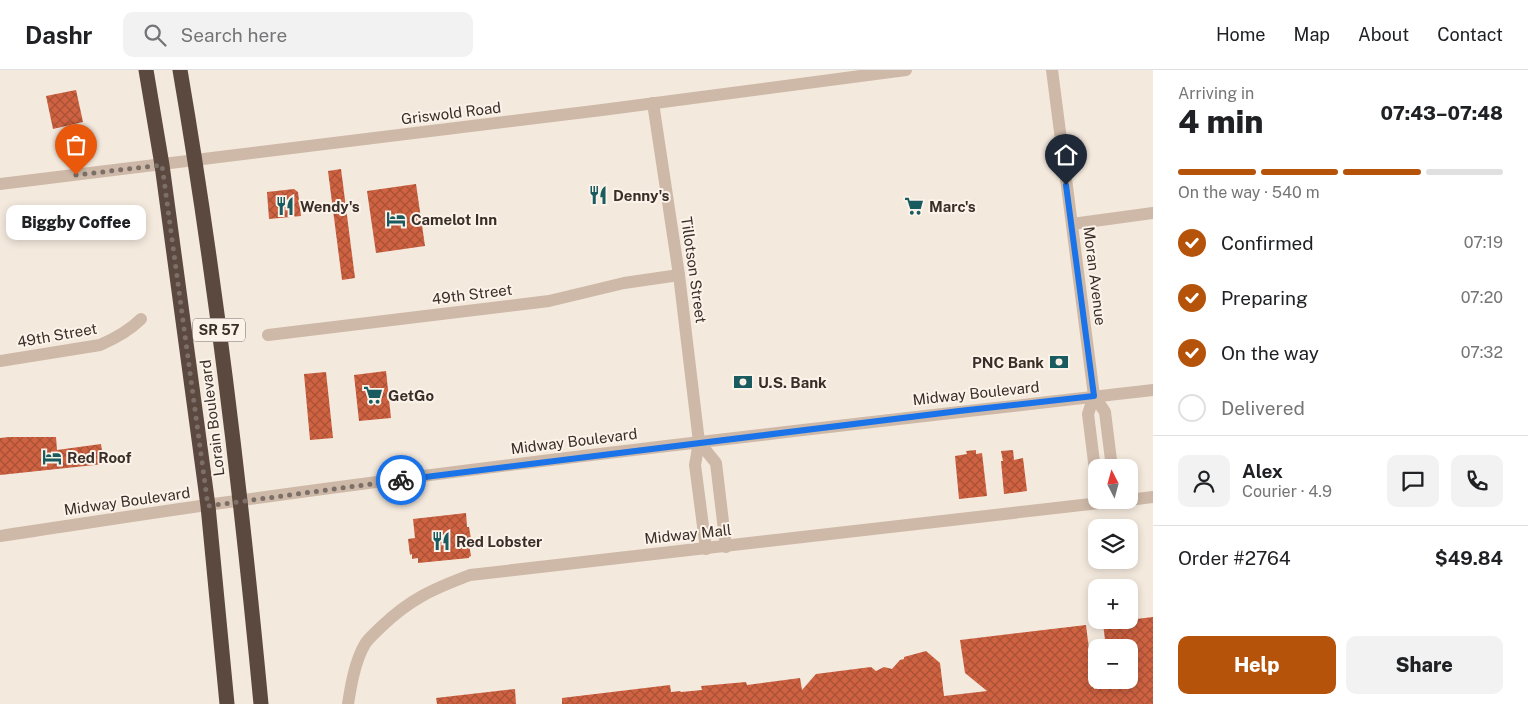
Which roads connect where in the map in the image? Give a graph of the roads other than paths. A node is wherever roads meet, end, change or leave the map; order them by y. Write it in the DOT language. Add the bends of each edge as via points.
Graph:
graph roads {
  1 [pos="146,70"];
  2 [pos="180,70"];
  3 [pos="906,70"];
  4 [pos="1052,70"];
  5 [pos="653,104"];
  6 [pos="195,160"];
  7 [pos="162,165"];
  8 [pos="0,184"];
  9 [pos="1153,213"];
  10 [pos="1072,224"];
  11 [pos="679,275"];
  12 [pos="141,319"];
  13 [pos="268,336"];
  14 [pos="0,361"];
  15 [pos="1153,390"];
  16 [pos="1094,396"];
  17 [pos="699,442"];
  18 [pos="1094,459"];
  19 [pos="1111,459"];
  20 [pos="1153,497"];
  21 [pos="1138,498"];
  22 [pos="240,500"];
  23 [pos="1088,503"];
  24 [pos="208,506"];
  25 [pos="0,536"];
  26 [pos="726,546"];
  27 [pos="706,549"];
  28 [pos="226,704"];
  29 [pos="261,704"];
  30 [pos="348,704"];
  1 -- 7 [label="highway, Lorain Boulevard / SR 57"];
  2 -- 6 [label="highway, Lorain Boulevard / SR 57"];
  3 -- 5 [label="street, Griswold Road"];
  4 -- 10 [label="street, Moran Avenue"];
  5 -- 6 [label="street, Griswold Road"];
  5 -- 11 [label="street, Tillotson Street"];
  6 -- 7 [label="street, Griswold Road"];
  6 -- 22 [label="highway, Lorain Boulevard / SR 57"];
  7 -- 8 [label="street, Griswold Road"];
  7 -- 24 [label="highway, Lorain Boulevard / SR 57"];
  9 -- 10 [label="street"];
  10 -- 16 [label="street, Moran Avenue"];
  11 -- 13 [label="street, 49th Street" via="624,283 550,300"];
  11 -- 17 [label="street, Tillotson Street"];
  12 -- 14 [label="street, 49th Street" via="115,339 100,345"];
  15 -- 16 [label="street, Midway Boulevard"];
  16 -- 17 [label="street, Midway Boulevard"];
  16 -- 18 [label="street, Moran Avenue" via="1088,414"];
  16 -- 19 [label="street, Moran Avenue" via="1105,412"];
  17 -- 22 [label="street, Midway Boulevard"];
  17 -- 26 [label="street" via="716,463"];
  17 -- 27 [label="street, Tillotson Street" via="694,465"];
  20 -- 21 [label="street"];
  22 -- 24 [label="street, Midway Boulevard"];
  22 -- 29 [label="highway, Lorain Boulevard / SR 57"];
  23 -- 26 [label="street, Midway Mall"];
  24 -- 25 [label="street, Midway Boulevard"];
  24 -- 28 [label="highway, Lorain Boulevard / SR 57"];
  26 -- 27 [label="street, Midway Mall"];
  27 -- 30 [label="street, Midway Mall" via="490,572 470,575 438,587 399,610 368,640 358,661"];
}
